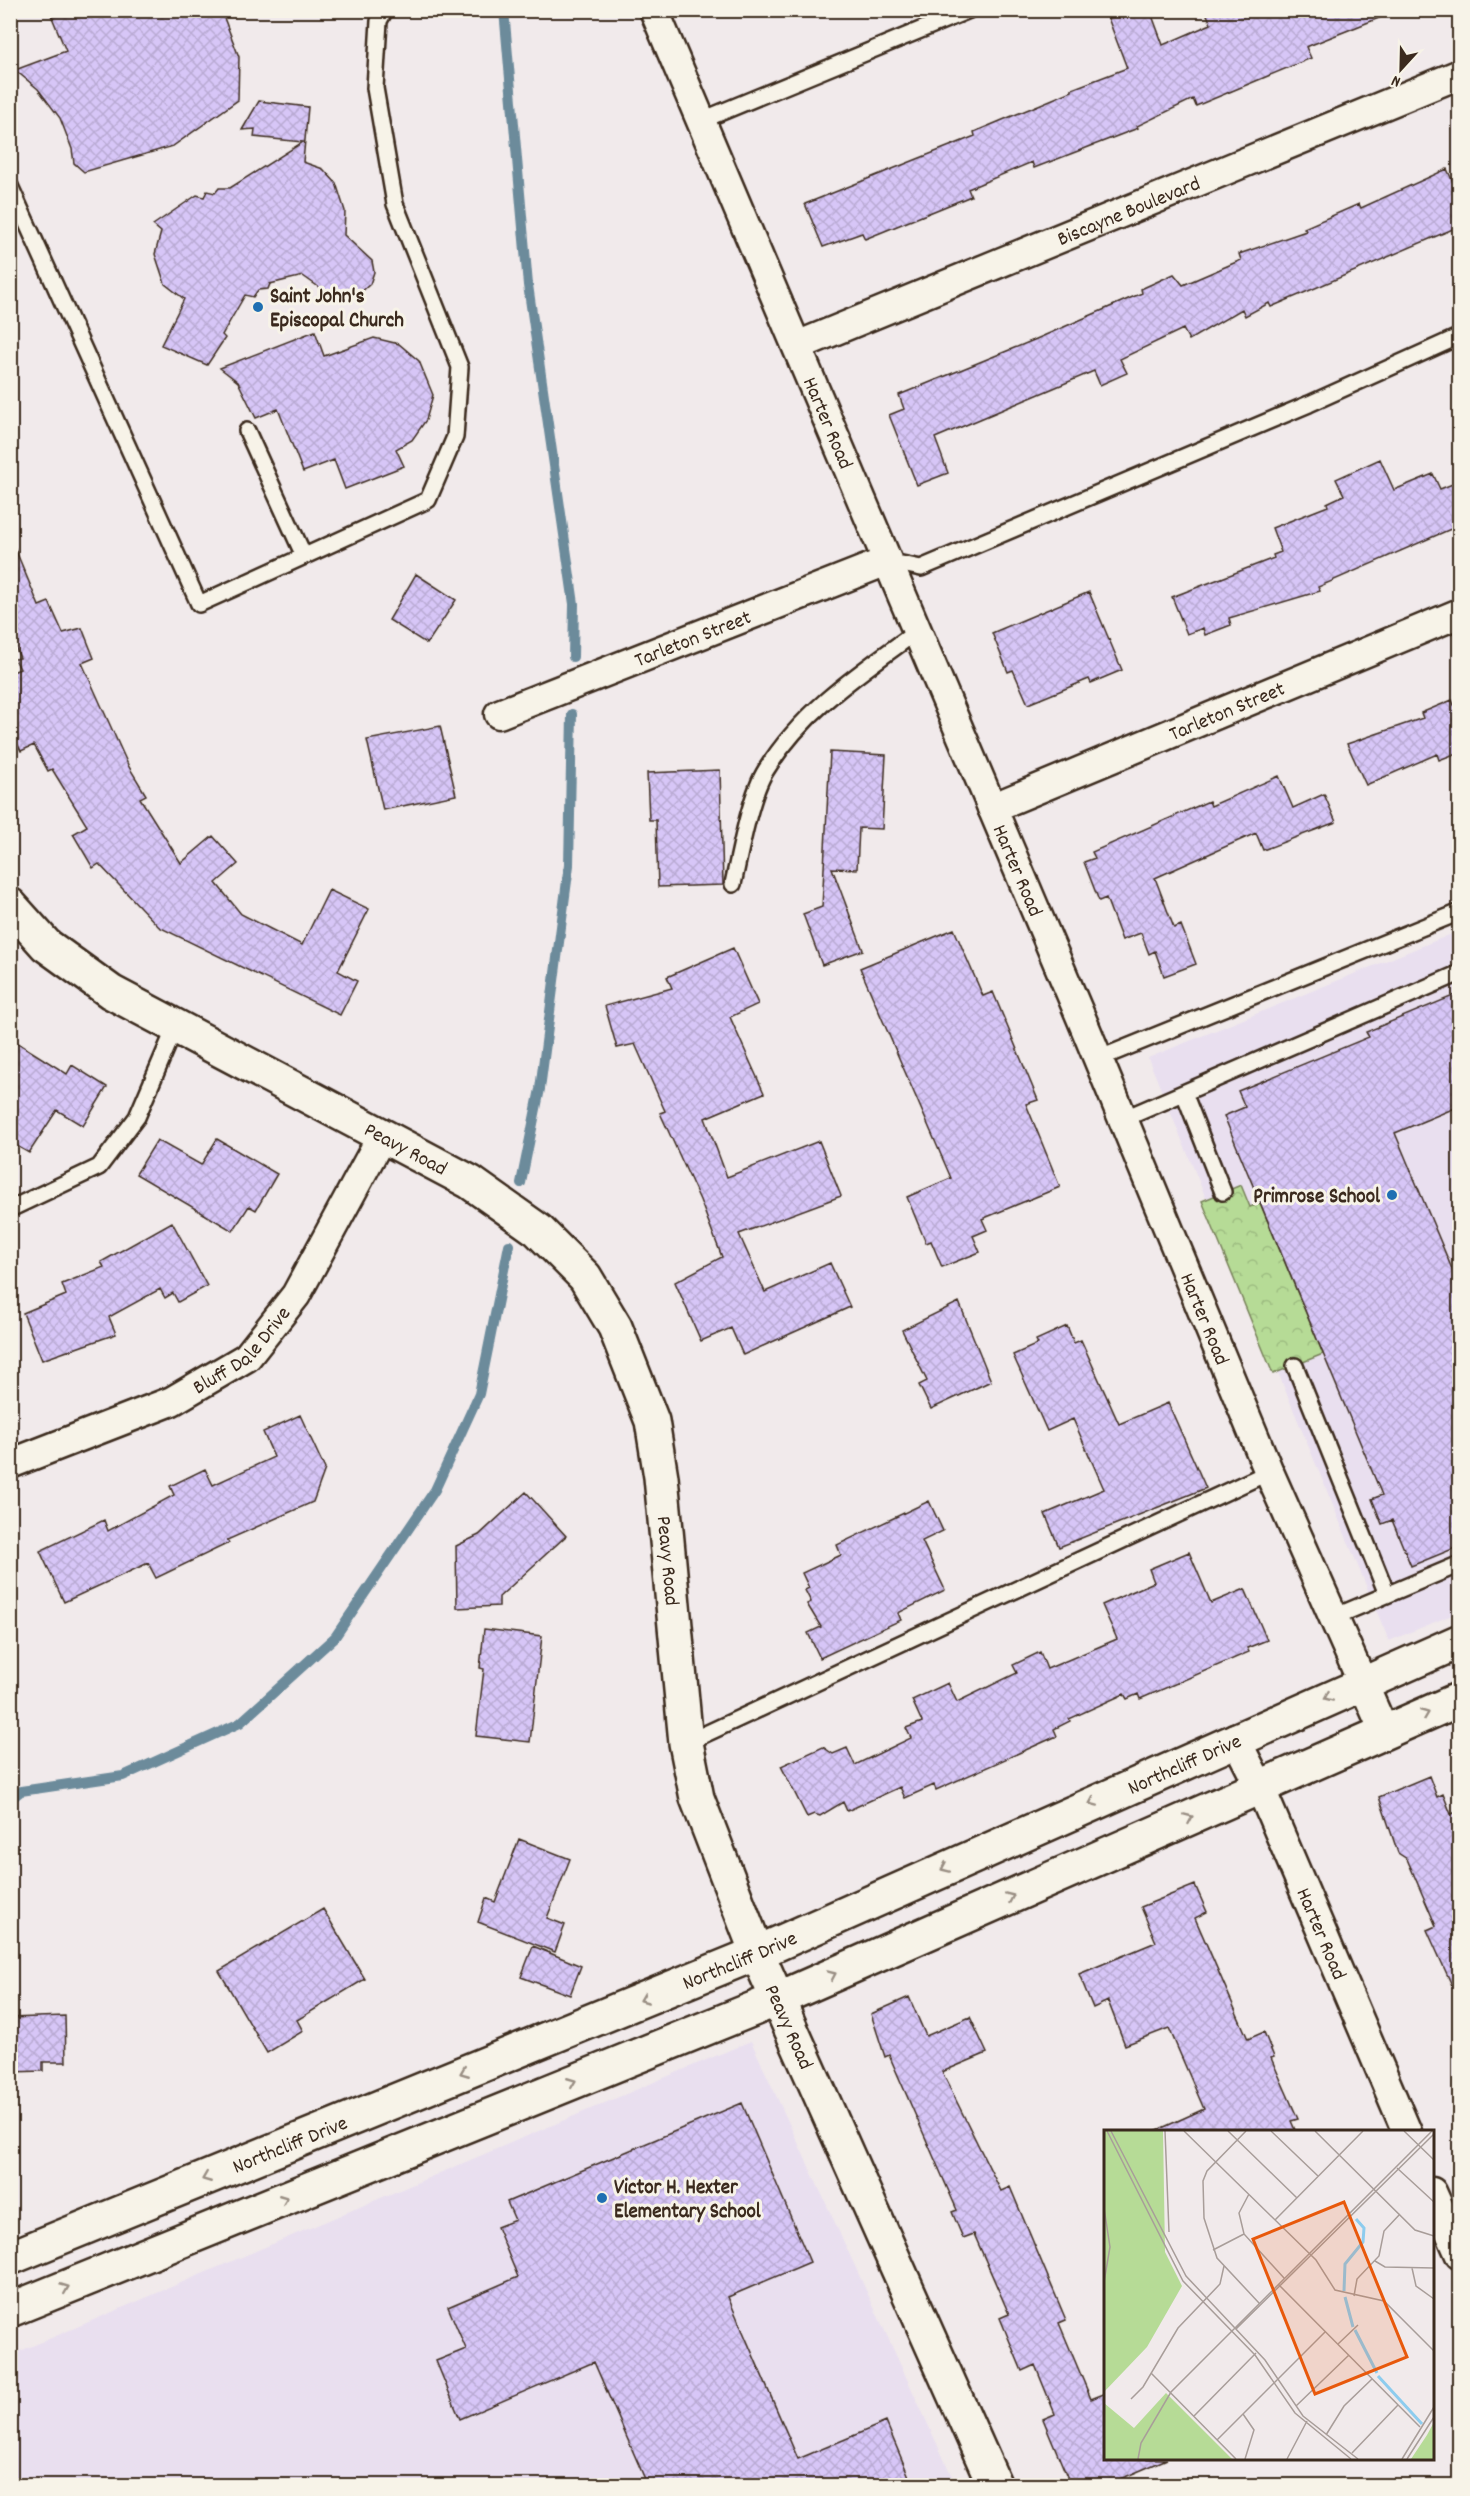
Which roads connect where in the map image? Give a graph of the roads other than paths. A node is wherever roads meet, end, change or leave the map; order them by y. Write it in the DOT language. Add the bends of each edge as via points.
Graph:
graph roads {
  1 [pos="385,10"];
  2 [pos="654,10"];
  3 [pos="969,10"];
  4 [pos="1460,74"];
  5 [pos="700,121"];
  6 [pos="10,186"];
  7 [pos="1460,336"];
  8 [pos="797,346"];
  9 [pos="247,431"];
  10 [pos="304,556"];
  11 [pos="887,561"];
  12 [pos="1460,613"];
  13 [pos="916,632"];
  14 [pos="499,714"];
  15 [pos="992,808"];
  16 [pos="733,884"];
  17 [pos="10,905"];
  18 [pos="1460,912"];
  19 [pos="1460,973"];
  20 [pos="175,1028"];
  21 [pos="1098,1059"];
  22 [pos="1184,1093"];
  23 [pos="1121,1120"];
  24 [pos="382,1136"];
  25 [pos="1223,1192"];
  26 [pos="10,1209"];
  27 [pos="1295,1366"];
  28 [pos="10,1464"];
  29 [pos="1269,1472"];
  30 [pos="1460,1564"];
  31 [pos="1388,1594"];
  32 [pos="1334,1617"];
  33 [pos="1460,1641"];
  34 [pos="1362,1683"];
  35 [pos="1460,1700"];
  36 [pos="1384,1731"];
  37 [pos="1235,1738"];
  38 [pos="686,1743"];
  39 [pos="1260,1787"];
  40 [pos="757,1953"];
  41 [pos="778,1999"];
  42 [pos="1406,2130"];
  43 [pos="1434,2196"];
  44 [pos="1460,2255"];
  45 [pos="10,2258"];
  46 [pos="10,2310"];
  47 [pos="995,2486"];
  1 -- 10 [label="lane" via="379,21 375,88 395,204 460,367 455,437 428,500"];
  2 -- 5 [label="street, Harter Road"];
  3 -- 5 [label="lane"];
  4 -- 8 [label="street, Biscayne Boulevard"];
  5 -- 8 [label="street, Harter Road"];
  6 -- 10 [label="lane" via="199,604"];
  7 -- 11 [label="lane" via="1298,409 921,568"];
  8 -- 11 [label="street, Harter Road"];
  9 -- 10 [label="lane"];
  11 -- 13 [label="street, Harter Road"];
  11 -- 14 [label="street, Tarleton Street"];
  12 -- 15 [label="street, Tarleton Street"];
  13 -- 15 [label="street, Harter Road"];
  13 -- 16 [label="lane" via="826,697 765,771"];
  15 -- 21 [label="street, Harter Road"];
  17 -- 20 [label="street, Peavy Road" via="46,945 111,992"];
  18 -- 21 [label="lane"];
  19 -- 22 [label="lane"];
  20 -- 24 [label="street, Peavy Road"];
  20 -- 26 [label="lane" via="137,1117 99,1167"];
  21 -- 23 [label="street, Harter Road"];
  22 -- 23 [label="lane"];
  22 -- 25 [label="lane"];
  23 -- 29 [label="street, Harter Road"];
  24 -- 28 [label="street, Bluff Dale Drive" via="296,1295 247,1357 172,1401"];
  24 -- 38 [label="street, Peavy Road" via="470,1182 537,1230 585,1277 615,1327 652,1421"];
  27 -- 31 [label="lane"];
  29 -- 32 [label="street, Harter Road"];
  29 -- 38 [label="lane"];
  30 -- 31 [label="lane"];
  31 -- 32 [label="lane"];
  32 -- 34 [label="street, Harter Road"];
  33 -- 34 [label="street, Northcliff Drive"];
  34 -- 36 [label="street, Harter Road"];
  34 -- 37 [label="street, Northcliff Drive, one-way"];
  36 -- 35 [label="street, one-way"];
  36 -- 39 [label="street"];
  37 -- 39 [label="street, Harter Road"];
  37 -- 40 [label="street, Northcliff Drive, one-way"];
  38 -- 40 [label="street, Peavy Road" via="697,1798"];
  41 -- 39 [label="street, one-way"];
  39 -- 42 [label="street, Harter Road"];
  40 -- 41 [label="street, Peavy Road"];
  40 -- 45 [label="street, Northcliff Drive, one-way"];
  46 -- 41 [label="street, one-way"];
  41 -- 47 [label="street, Peavy Road"];
  43 -- 44 [label="street"];
}
